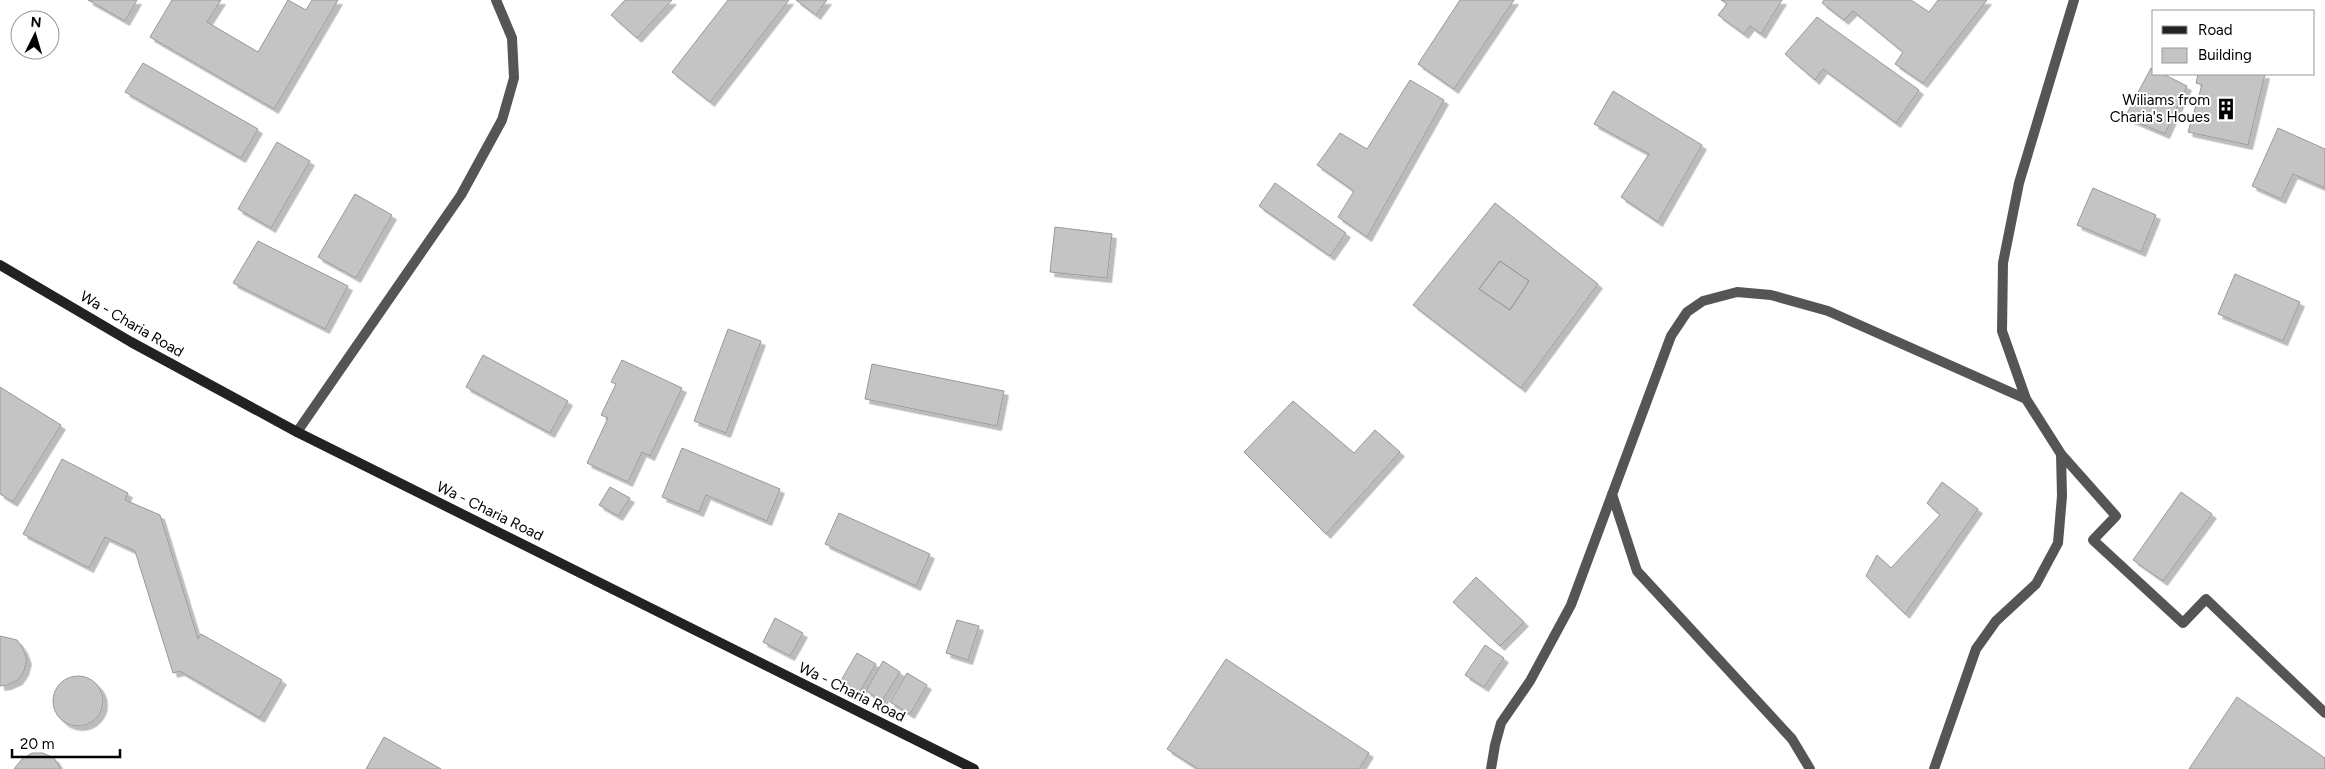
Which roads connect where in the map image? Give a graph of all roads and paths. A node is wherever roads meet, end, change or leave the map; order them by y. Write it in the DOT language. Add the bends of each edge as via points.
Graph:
graph roads {
  1 [pos="496,0"];
  2 [pos="2074,0"];
  3 [pos="0,265"];
  4 [pos="2026,399"];
  5 [pos="297,432"];
  6 [pos="2061,454"];
  7 [pos="1612,494"];
  8 [pos="2325,714"];
  9 [pos="974,769"];
  10 [pos="1491,769"];
  11 [pos="1810,769"];
  12 [pos="1934,769"];
  1 -- 5 [label="street" via="512,38 514,78 502,120 461,195"];
  2 -- 4 [label="street" via="2019,183 2003,263 2002,331"];
  3 -- 5 [label="street, Wa - Charia Road" via="131,342"];
  4 -- 6 [label="street"];
  4 -- 7 [label="street" via="1828,311 1771,295 1737,292 1703,301 1687,312 1671,336"];
  5 -- 9 [label="street, Wa - Charia Road"];
  6 -- 8 [label="street" via="2116,516 2093,540 2183,623 2206,599"];
  6 -- 12 [label="street" via="2058,543 2036,584 1996,621 1976,649"];
  7 -- 10 [label="street" via="1571,605 1530,681 1501,723"];
  7 -- 11 [label="street" via="1636,571 1792,739"];
}
